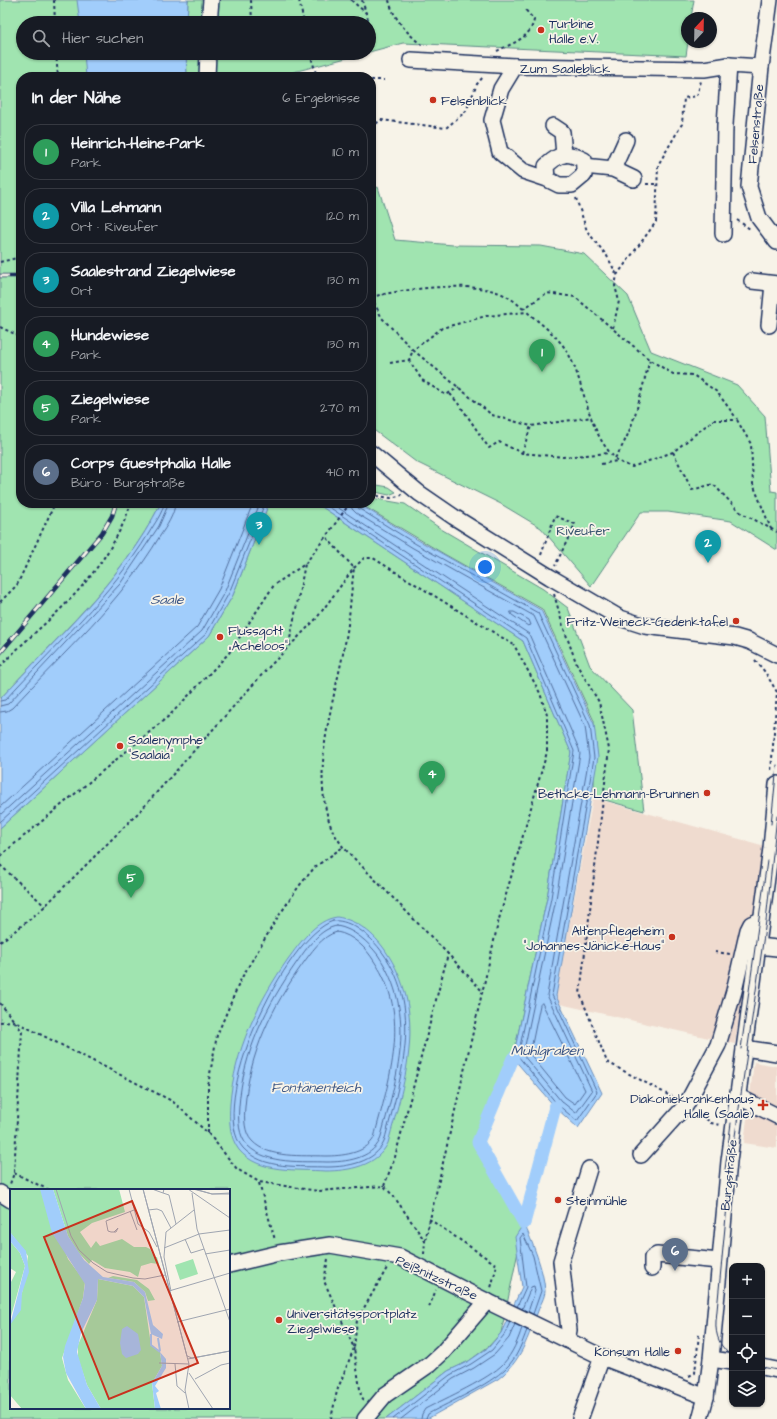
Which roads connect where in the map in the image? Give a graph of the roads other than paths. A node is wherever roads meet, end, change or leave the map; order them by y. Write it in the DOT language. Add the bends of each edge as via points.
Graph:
graph roads {
  1 [pos="211,0"];
  2 [pos="770,0"];
  3 [pos="210,16"];
  4 [pos="208,60"];
  5 [pos="411,60"];
  6 [pos="729,65"];
  7 [pos="515,66"];
  8 [pos="760,67"];
  9 [pos="207,72"];
  10 [pos="553,126"];
  11 [pos="626,140"];
  12 [pos="564,155"];
  13 [pos="584,166"];
  14 [pos="613,169"];
  15 [pos="547,179"];
  16 [pos="634,179"];
  17 [pos="723,234"];
  18 [pos="777,242"];
  19 [pos="752,281"];
  20 [pos="775,284"];
  21 [pos="769,325"];
  22 [pos="376,457"];
  23 [pos="777,655"];
  24 [pos="775,786"];
  25 [pos="761,920"];
  26 [pos="758,946"];
  27 [pos="777,948"];
  28 [pos="744,1048"];
  29 [pos="777,1053"];
  30 [pos="737,1096"];
  31 [pos="777,1116"];
  32 [pos="641,1155"];
  33 [pos="589,1169"];
  34 [pos="0,1193"];
  35 [pos="10,1199"];
  36 [pos="719,1261"];
  37 [pos="230,1264"];
  38 [pos="652,1268"];
  39 [pos="487,1301"];
  40 [pos="567,1340"];
  41 [pos="602,1357"];
  42 [pos="711,1359"];
  43 [pos="729,1362"];
  44 [pos="765,1368"];
  45 [pos="777,1370"];
  46 [pos="706,1397"];
  47 [pos="368,1415"];
  48 [pos="580,1419"];
  49 [pos="700,1419"];
  1 -- 3 [label="street"];
  2 -- 8 [label="street, Felsenstraße"];
  4 -- 9 [label="street"];
  5 -- 7 [label="street"];
  6 -- 7 [label="street, Zum Saaleblick" via="704,69"];
  6 -- 8 [label="street, Zum Saaleblick"];
  6 -- 17 [label="street, Felsenstraße"];
  7 -- 15 [label="street, Zum Saaleblick" via="501,89 492,120 500,152 523,171"];
  8 -- 18 [label="street, Felsenstraße" via="749,187 759,218"];
  10 -- 12 [label="street" via="562,132"];
  11 -- 14 [label="street"];
  12 -- 13 [label="street" via="571,154 584,160"];
  12 -- 15 [label="street" via="557,156 546,166"];
  13 -- 14 [label="street"];
  13 -- 15 [label="street, Zum Saaleblick" via="584,175 572,185 559,185"];
  14 -- 16 [label="street"];
  19 -- 20 [label="street"];
  20 -- 21 [label="street"];
  22 -- 23 [label="street" via="420,493 536,569 550,583 633,623 735,636"];
  24 -- 25 [label="street, Burgstraße" via="771,848"];
  25 -- 26 [label="street, Burgstraße"];
  25 -- 32 [label="street" via="751,924 748,930 718,1045 686,1105"];
  26 -- 27 [label="street"];
  26 -- 28 [label="street, Burgstraße"];
  28 -- 29 [label="street"];
  28 -- 30 [label="street, Burgstraße"];
  30 -- 31 [label="street"];
  30 -- 36 [label="street, Burgstraße"];
  33 -- 40 [label="street" via="561,1261 569,1330"];
  34 -- 35 [label="street"];
  36 -- 38 [label="street" via="657,1255 652,1258"];
  36 -- 42 [label="street, Burgstraße"];
  37 -- 39 [label="street, Peißnitzstraße" via="279,1252 330,1245 400,1257"];
  39 -- 40 [label="street, Peißnitzstraße"];
  39 -- 47 [label="street" via="430,1364 385,1396"];
  40 -- 41 [label="street"];
  41 -- 46 [label="street"];
  41 -- 48 [label="street"];
  42 -- 43 [label="street"];
  42 -- 46 [label="street, Burgstraße"];
  44 -- 45 [label="street"];
  46 -- 49 [label="street, Burgstraße"];
}
